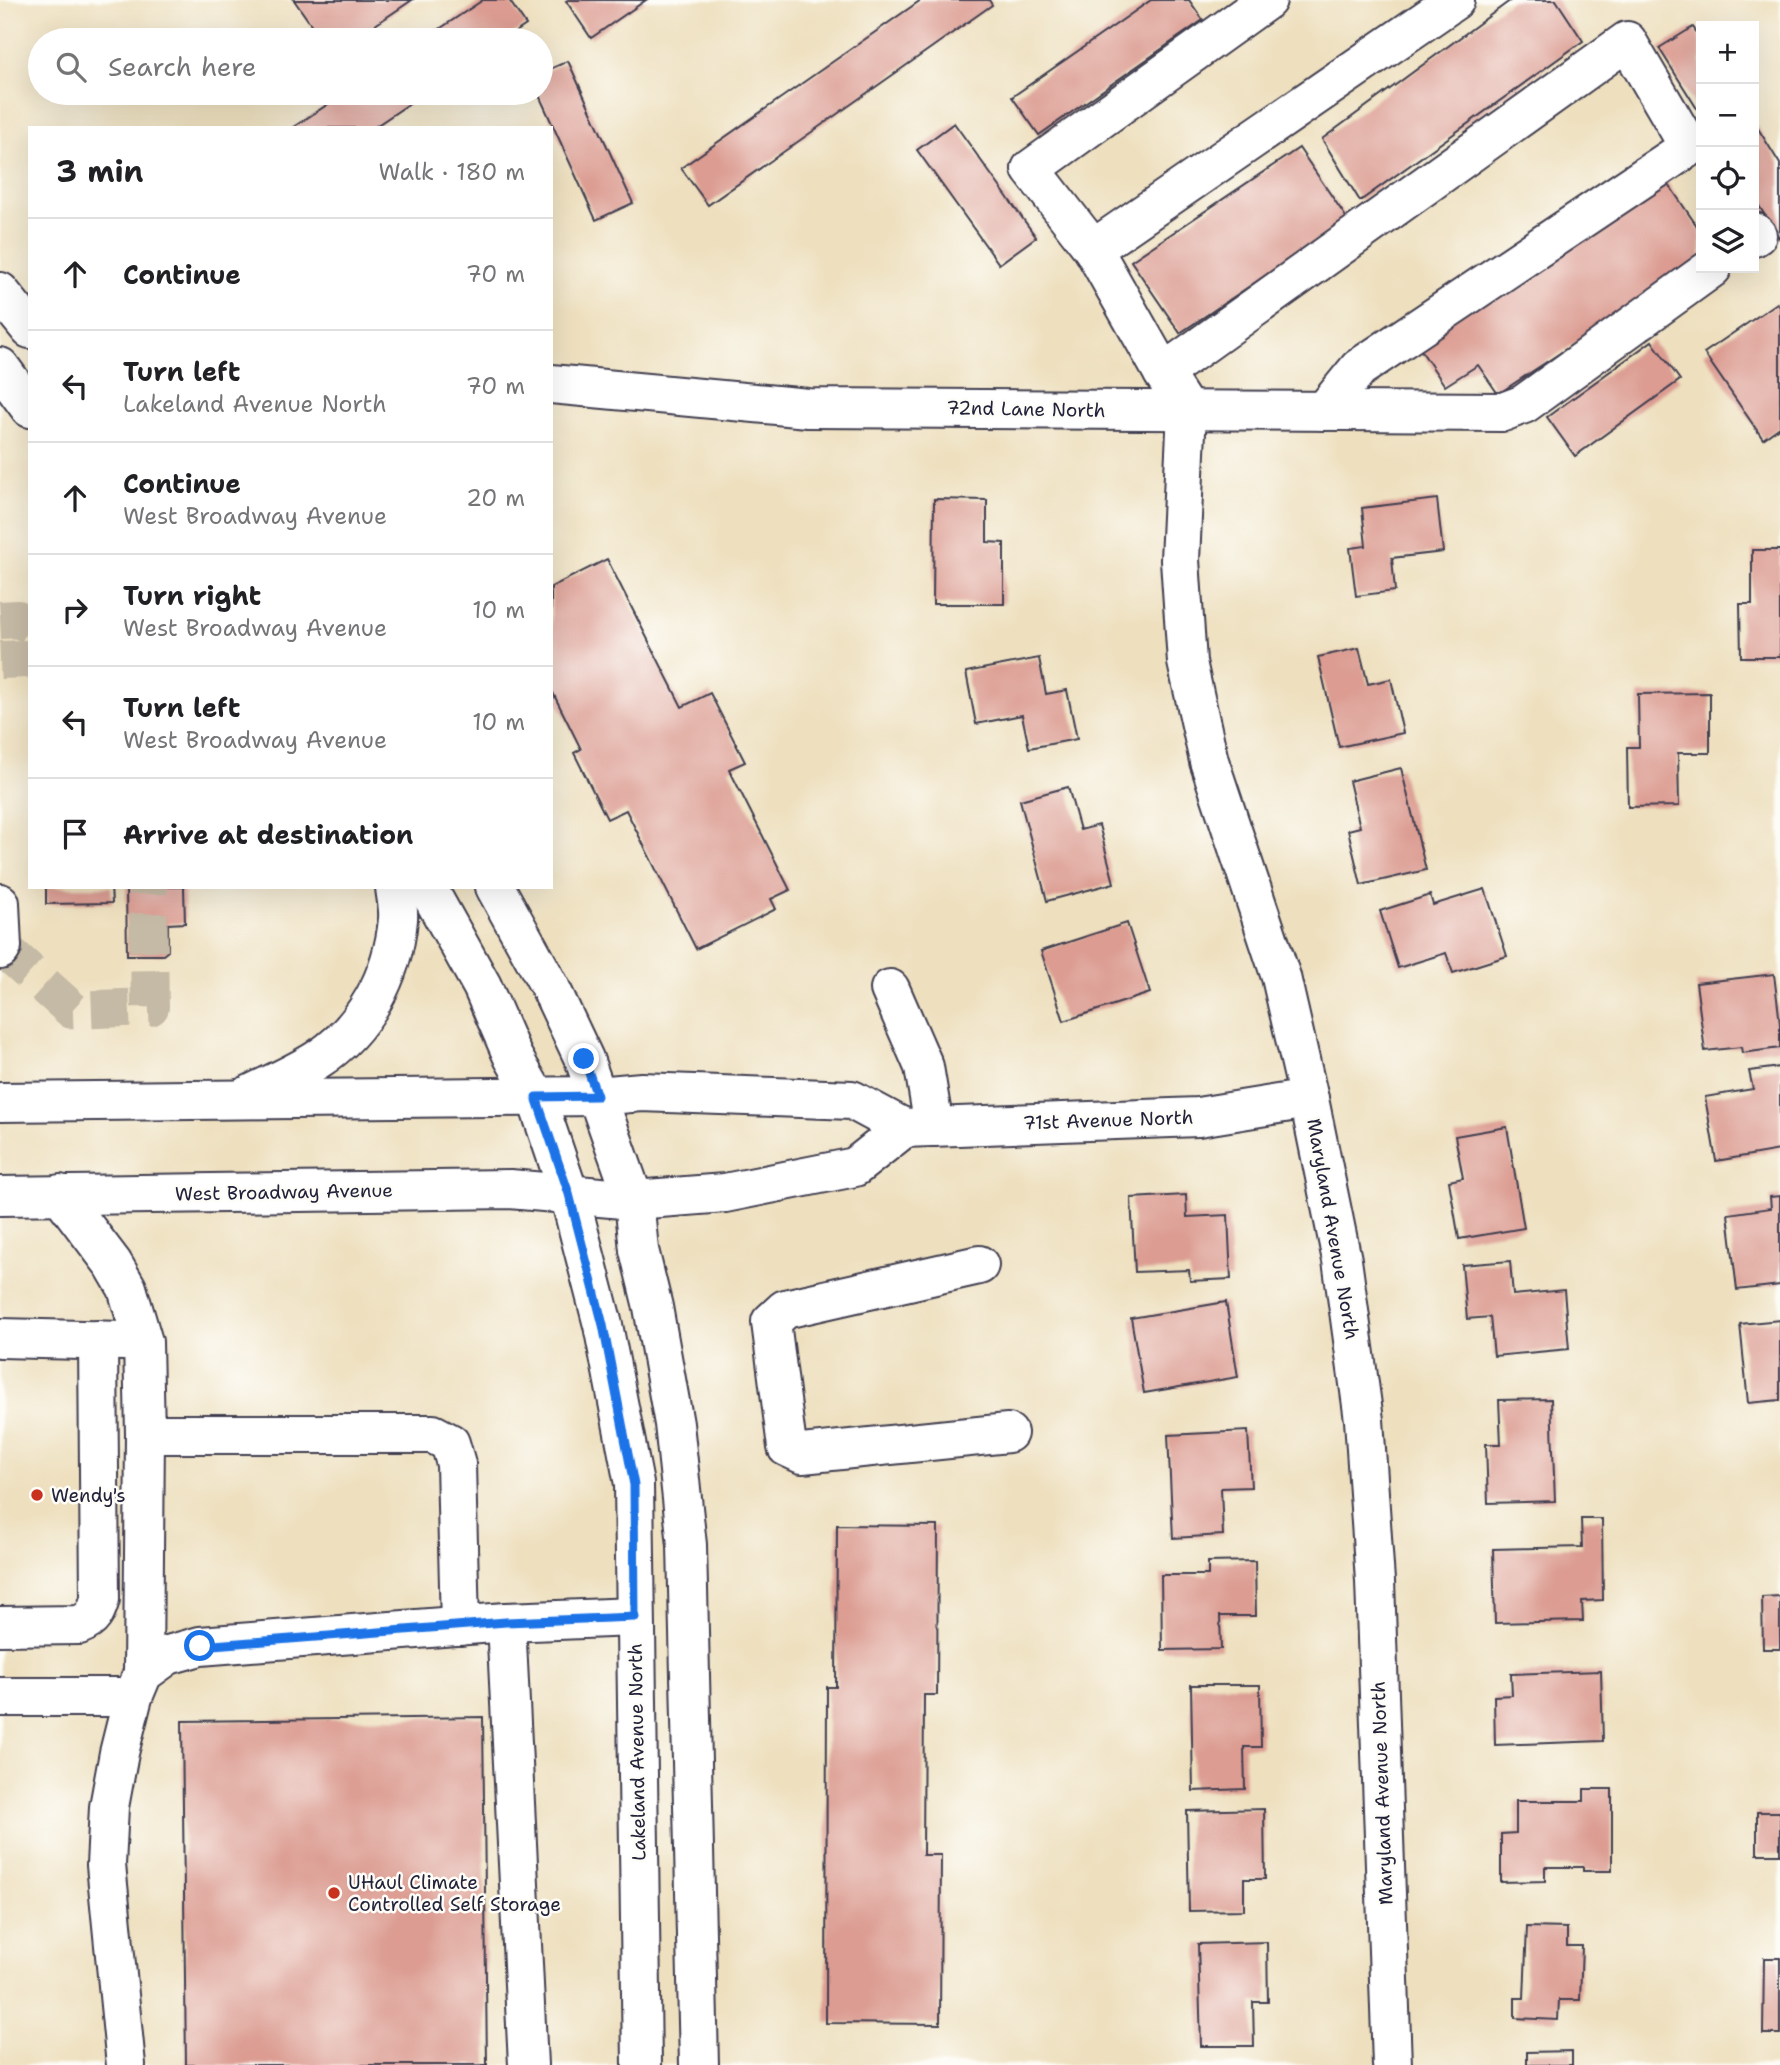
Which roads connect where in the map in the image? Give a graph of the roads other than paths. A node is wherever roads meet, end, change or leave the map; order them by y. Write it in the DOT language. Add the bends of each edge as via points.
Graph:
graph roads {
  1 [pos="1267,0"];
  2 [pos="1455,0"];
  3 [pos="1695,155"];
  4 [pos="1093,249"];
  5 [pos="1705,273"];
  6 [pos="11,297"];
  7 [pos="28,326"];
  8 [pos="9,371"];
  9 [pos="1163,373"];
  10 [pos="553,384"];
  11 [pos="28,404"];
  12 [pos="1187,410"];
  13 [pos="1324,411"];
  14 [pos="395,889"];
  15 [pos="428,889"];
  16 [pos="496,889"];
  17 [pos="0,903"];
  18 [pos="0,950"];
  19 [pos="890,989"];
  20 [pos="597,1096"];
  21 [pos="536,1097"];
  22 [pos="238,1100"];
  23 [pos="1309,1100"];
  24 [pos="0,1102"];
  25 [pos="919,1127"];
  26 [pos="60,1194"];
  27 [pos="569,1194"];
  28 [pos="0,1196"];
  29 [pos="634,1200"];
  30 [pos="979,1265"];
  31 [pos="0,1338"];
  32 [pos="98,1340"];
  33 [pos="143,1342"];
  34 [pos="1008,1433"];
  35 [pos="145,1434"];
  36 [pos="635,1617"];
  37 [pos="506,1622"];
  38 [pos="0,1626"];
  39 [pos="460,1626"];
  40 [pos="138,1685"];
  41 [pos="0,1697"];
  42 [pos="126,2065"];
  43 [pos="528,2065"];
  44 [pos="642,2065"];
  45 [pos="699,2065"];
  46 [pos="1392,2065"];
  1 -- 4 [label="street" via="1031,169"];
  2 -- 4 [label="street"];
  3 -- 9 [label="street" via="1627,41"];
  3 -- 13 [label="street" via="1359,368"];
  4 -- 9 [label="street"];
  5 -- 13 [label="street, 72nd Lane North" via="1524,404 1503,412"];
  6 -- 7 [label="street"];
  8 -- 11 [label="street"];
  9 -- 12 [label="street"];
  10 -- 12 [label="street, 72nd Lane North" via="808,408"];
  12 -- 13 [label="street, 72nd Lane North"];
  12 -- 23 [label="street, Maryland Avenue North" via="1180,560 1187,662 1209,761 1280,977"];
  14 -- 22 [label="street" via="398,917 392,959 376,997 349,1035 318,1059"];
  15 -- 21 [label="street"];
  16 -- 20 [label="street" via="551,989"];
  17 -- 18 [label="street"];
  19 -- 25 [label="street" via="924,1067"];
  20 -- 21 [label="street"];
  20 -- 25 [label="street" via="642,1092 852,1100"];
  20 -- 29 [label="street"];
  21 -- 22 [label="street"];
  21 -- 27 [label="street"];
  22 -- 24 [label="street"];
  23 -- 25 [label="street, 71st Avenue North" via="1198,1118"];
  23 -- 46 [label="street, Maryland Avenue North" via="1342,1260 1364,1420 1375,1581"];
  25 -- 29 [label="street" via="855,1167 725,1193"];
  26 -- 27 [label="street, West Broadway Avenue" via="510,1189"];
  26 -- 28 [label="street, West Broadway Avenue"];
  26 -- 33 [label="street" via="127,1288"];
  27 -- 29 [label="street, West Broadway Avenue"];
  27 -- 36 [label="street, Lakeland Avenue North" via="603,1325 634,1485"];
  29 -- 45 [label="street" via="639,1250 674,1424 687,1545"];
  30 -- 34 [label="street" via="785,1309 771,1322 787,1447 802,1454"];
  31 -- 32 [label="street"];
  32 -- 33 [label="street"];
  32 -- 38 [label="street" via="100,1599 95,1615 79,1625"];
  33 -- 35 [label="street"];
  35 -- 39 [label="street" via="433,1434 450,1443 456,1464"];
  35 -- 40 [label="street"];
  36 -- 37 [label="street"];
  36 -- 44 [label="street, Lakeland Avenue North"];
  37 -- 39 [label="street"];
  37 -- 43 [label="street"];
  39 -- 40 [label="street" via="200,1646 168,1655"];
  40 -- 41 [label="street"];
  40 -- 42 [label="street" via="109,1807 106,1865"];
}
